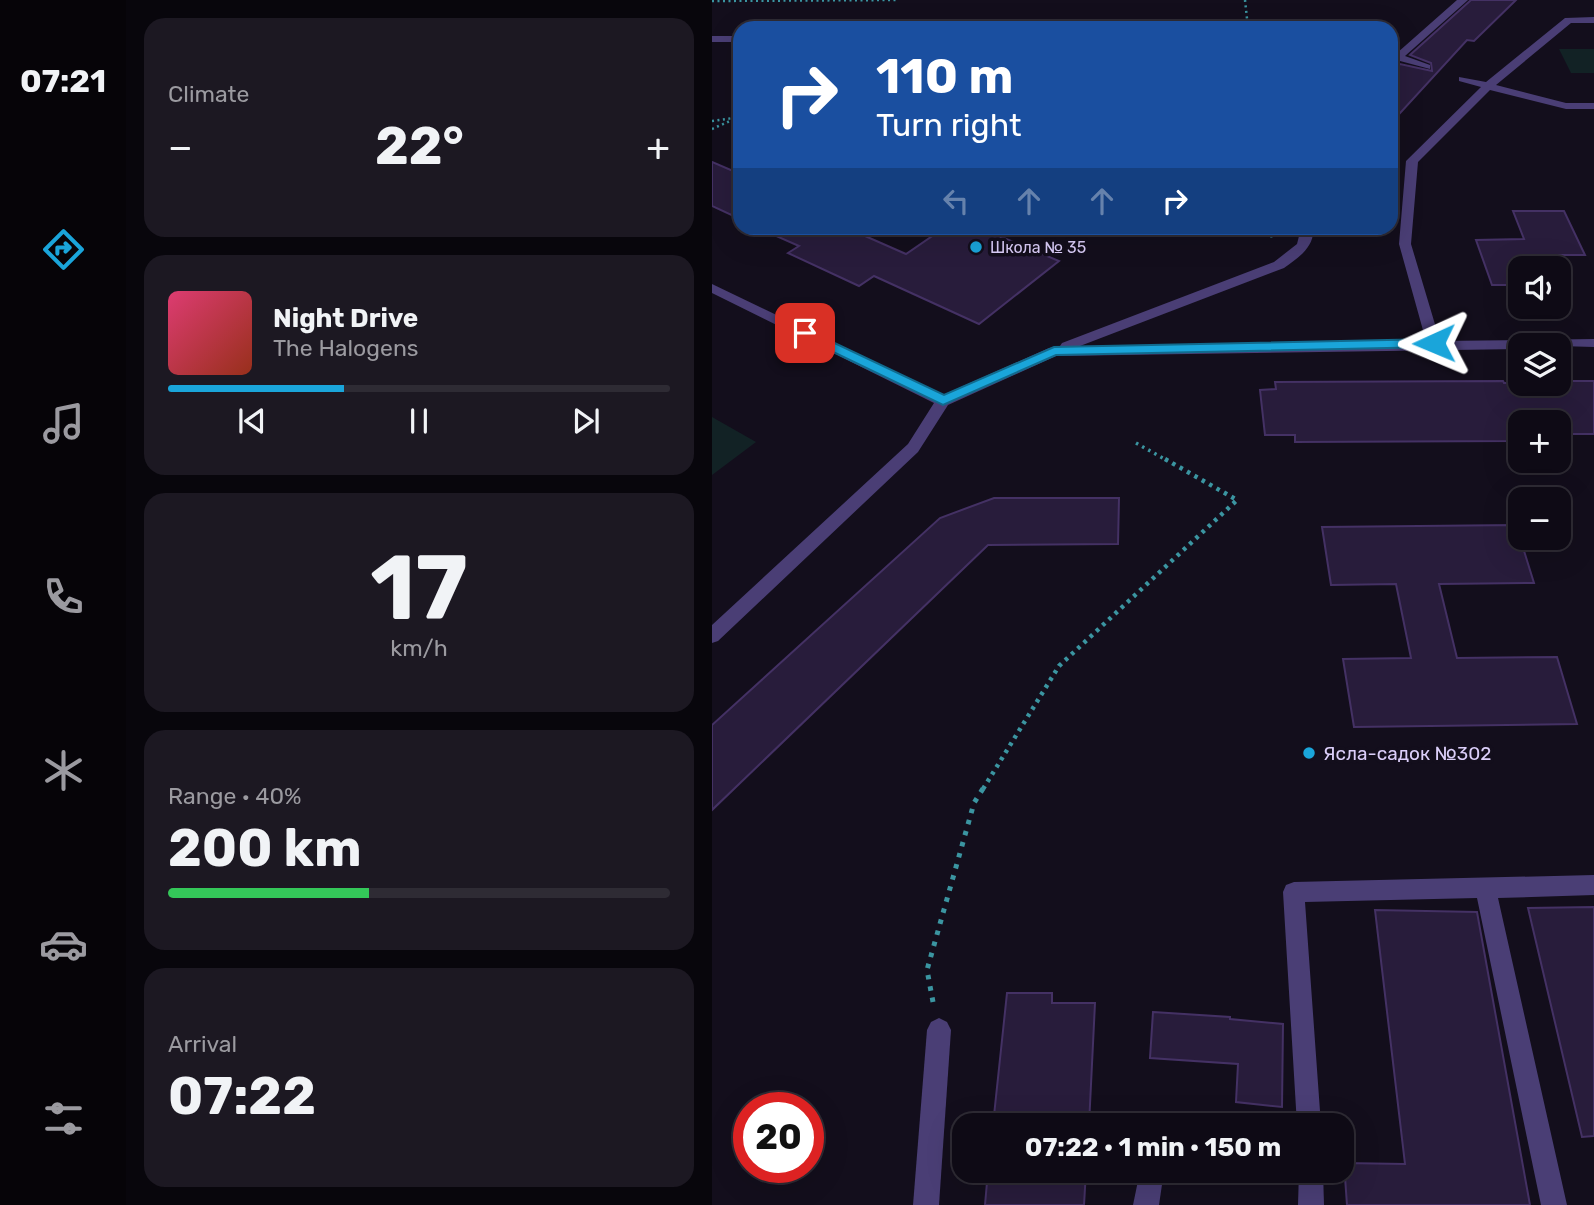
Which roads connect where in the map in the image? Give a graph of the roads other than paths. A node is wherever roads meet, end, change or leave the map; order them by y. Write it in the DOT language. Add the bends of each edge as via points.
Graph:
graph roads {
  1 [pos="1463,0"];
  2 [pos="1594,20"];
  3 [pos="712,39"];
  4 [pos="733,39"];
  5 [pos="1398,55"];
  6 [pos="1398,60"];
  7 [pos="1426,67"];
  8 [pos="1463,79"];
  9 [pos="1488,86"];
  10 [pos="1594,106"];
  11 [pos="1307,235"];
  12 [pos="712,288"];
  13 [pos="1594,342"];
  14 [pos="1434,343"];
  15 [pos="1054,351"];
  16 [pos="943,401"];
  17 [pos="712,636"];
  18 [pos="1594,885"];
  19 [pos="1485,888"];
  20 [pos="939,1030"];
  21 [pos="1308,1113"];
  22 [pos="1150,1183"];
  23 [pos="1312,1183"];
  24 [pos="926,1205"];
  25 [pos="1146,1205"];
  26 [pos="1311,1205"];
  27 [pos="1554,1205"];
  1 -- 5 [label="lane"];
  2 -- 9 [label="lane" via="1569,20"];
  3 -- 4 [label="lane"];
  6 -- 7 [label="lane"];
  8 -- 9 [label="lane"];
  9 -- 10 [label="lane" via="1566,106"];
  9 -- 14 [label="lane" via="1412,161 1405,244"];
  11 -- 15 [label="lane" via="1297,253 1279,265"];
  12 -- 16 [label="lane"];
  13 -- 14 [label="lane"];
  14 -- 15 [label="lane"];
  15 -- 16 [label="lane"];
  16 -- 17 [label="lane" via="913,448"];
  18 -- 19 [label="lane"];
  19 -- 21 [label="lane" via="1295,892"];
  19 -- 27 [label="lane"];
  20 -- 24 [label="lane"];
  22 -- 25 [label="lane"];
  23 -- 26 [label="lane"];
}
